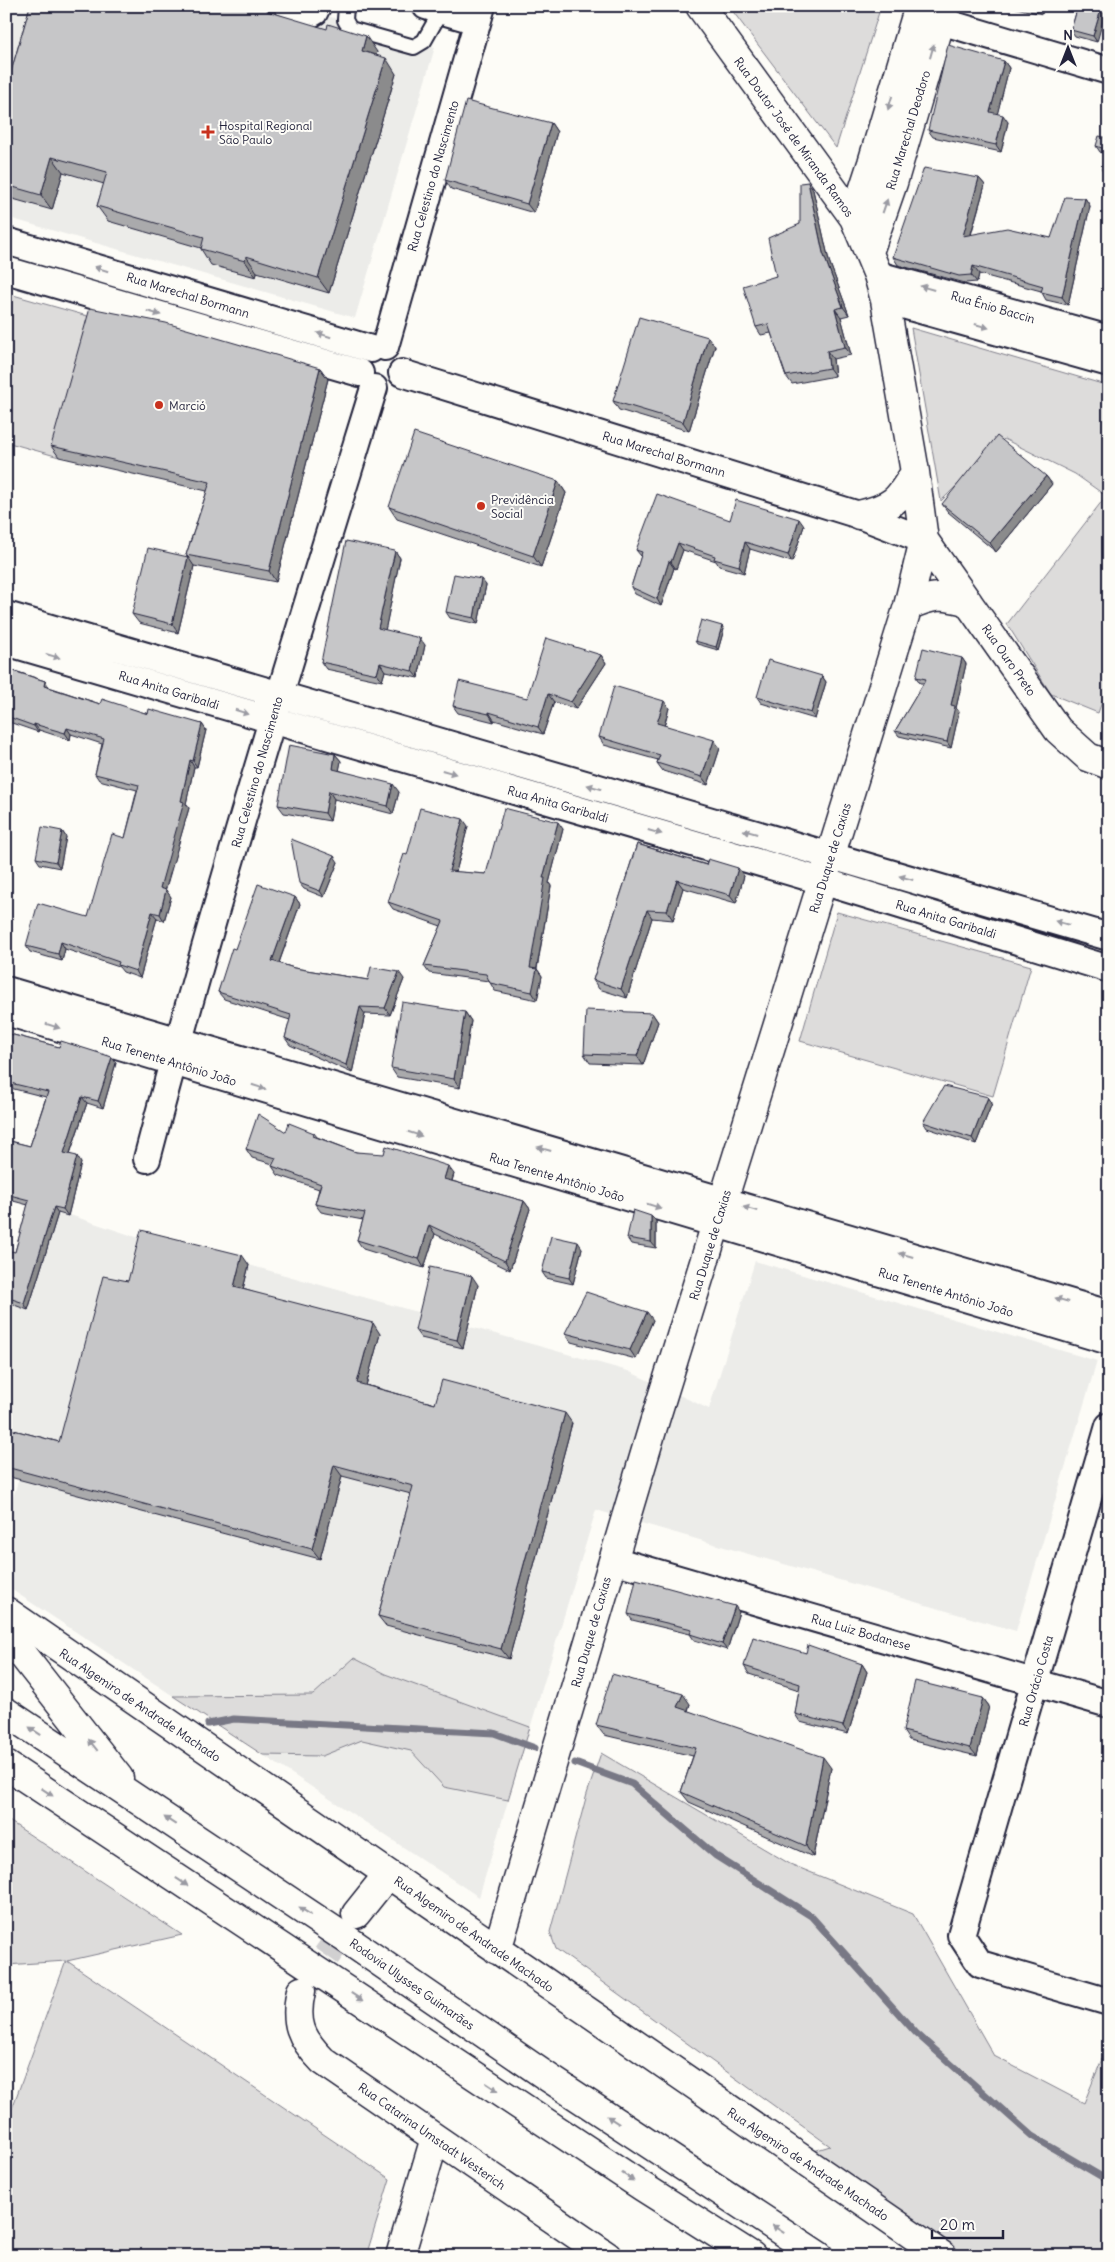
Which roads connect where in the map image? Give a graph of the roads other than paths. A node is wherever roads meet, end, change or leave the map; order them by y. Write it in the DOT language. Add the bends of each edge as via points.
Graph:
graph roads {
  1 [pos="267,6"];
  2 [pos="324,6"];
  3 [pos="346,6"];
  4 [pos="700,6"];
  5 [pos="434,9"];
  6 [pos="930,12"];
  7 [pos="480,14"];
  8 [pos="1109,71"];
  9 [pos="854,218"];
  10 [pos="6,241"];
  11 [pos="73,261"];
  12 [pos="6,270"];
  13 [pos="877,276"];
  14 [pos="65,287"];
  15 [pos="252,314"];
  16 [pos="1056,336"];
  17 [pos="1109,339"];
  18 [pos="244,340"];
  19 [pos="378,348"];
  20 [pos="1109,363"];
  21 [pos="402,373"];
  22 [pos="367,381"];
  23 [pos="915,472"];
  24 [pos="859,515"];
  25 [pos="924,540"];
  26 [pos="968,602"];
  27 [pos="908,606"];
  28 [pos="16,618"];
  29 [pos="12,644"];
  30 [pos="128,650"];
  31 [pos="121,676"];
  32 [pos="279,695"];
  33 [pos="272,721"];
  34 [pos="423,736"];
  35 [pos="414,762"];
  36 [pos="1109,765"];
  37 [pos="525,767"];
  38 [pos="518,792"];
  39 [pos="636,799"];
  40 [pos="630,825"];
  41 [pos="830,855"];
  42 [pos="822,881"];
  43 [pos="981,900"];
  44 [pos="972,927"];
  45 [pos="1098,934"];
  46 [pos="1079,960"];
  47 [pos="1109,969"];
  48 [pos="6,990"];
  49 [pos="6,1012"];
  50 [pos="175,1051"];
  51 [pos="147,1159"];
  52 [pos="719,1213"];
  53 [pos="991,1293"];
  54 [pos="1109,1314"];
  55 [pos="1109,1341"];
  56 [pos="1109,1426"];
  57 [pos="613,1560"];
  58 [pos="6,1612"];
  59 [pos="6,1634"];
  60 [pos="1036,1682"];
  61 [pos="1109,1704"];
  62 [pos="6,1712"];
  63 [pos="6,1765"];
  64 [pos="134,1797"];
  65 [pos="388,1874"];
  66 [pos="356,1914"];
  67 [pos="497,1950"];
  68 [pos="301,1991"];
  69 [pos="1109,2002"];
  70 [pos="435,2138"];
  71 [pos="400,2256"];
  72 [pos="607,2256"];
  73 [pos="752,2256"];
  74 [pos="818,2256"];
  75 [pos="943,2256"];
  1 -- 2 [label="lane" via="314,19 320,16"];
  3 -- 5 [label="lane" via="345,20 350,29 414,46 424,41"];
  4 -- 9 [label="main road, Rua Doutor José de Miranda Ramos"];
  5 -- 7 [label="street"];
  6 -- 8 [label="street"];
  6 -- 9 [label="main road, Rua Marechal Deodoro, one-way"];
  13 -- 6 [label="main road, Rua Marechal Deodoro, one-way" via="893,182"];
  7 -- 19 [label="street, Rua Celestino do Nascimento"];
  9 -- 13 [label="main road, Rua Doutor José de Miranda Ramos"];
  10 -- 11 [label="street, Rua Marechal Bormann"];
  11 -- 14 [label="street"];
  15 -- 11 [label="street, Rua Marechal Bormann, one-way"];
  12 -- 14 [label="street"];
  13 -- 16 [label="street, Rua Ênio Baccin"];
  13 -- 23 [label="main road, Rua Doutor José de Miranda Ramos"];
  14 -- 18 [label="street, one-way"];
  15 -- 18 [label="street"];
  19 -- 15 [label="street, Rua Marechal Bormann, one-way"];
  16 -- 17 [label="street, Rua Ênio Baccin"];
  16 -- 20 [label="street, Rua Ênio Baccin"];
  18 -- 22 [label="street"];
  19 -- 21 [label="street" via="397,353"];
  19 -- 22 [label="street" via="361,359"];
  21 -- 22 [label="street" via="399,380 388,388"];
  21 -- 24 [label="street, Rua Marechal Bormann"];
  22 -- 32 [label="street, Rua Celestino do Nascimento"];
  23 -- 24 [label="main road" via="902,493 883,509"];
  23 -- 25 [label="main road, Rua Doutor José de Miranda Ramos"];
  24 -- 25 [label="street, Rua Marechal Bormann"];
  25 -- 26 [label="main road, Rua Ouro Preto"];
  25 -- 27 [label="main road, Rua Duque de Caxias"];
  26 -- 27 [label="main road" via="946,595 928,597"];
  26 -- 36 [label="main road, Rua Ouro Preto" via="1058,730 1088,757"];
  27 -- 41 [label="main road, Rua Duque de Caxias"];
  28 -- 29 [label="street"];
  28 -- 30 [label="street, Rua Anita Garibaldi"];
  29 -- 31 [label="street, Rua Anita Garibaldi, one-way"];
  30 -- 31 [label="street"];
  30 -- 32 [label="street, Rua Anita Garibaldi"];
  31 -- 33 [label="street, Rua Anita Garibaldi, one-way"];
  32 -- 33 [label="street, Rua Celestino do Nascimento"];
  32 -- 34 [label="street, Rua Anita Garibaldi"];
  33 -- 35 [label="street, Rua Anita Garibaldi"];
  33 -- 50 [label="street, Rua Celestino do Nascimento"];
  34 -- 35 [label="street"];
  34 -- 37 [label="street, Rua Anita Garibaldi"];
  35 -- 38 [label="street, Rua Anita Garibaldi, one-way"];
  37 -- 38 [label="street"];
  39 -- 37 [label="street, Rua Anita Garibaldi, one-way"];
  38 -- 40 [label="street, Rua Anita Garibaldi"];
  39 -- 40 [label="street"];
  41 -- 39 [label="street, Rua Anita Garibaldi, one-way"];
  40 -- 42 [label="street, Rua Anita Garibaldi, one-way"];
  41 -- 42 [label="main road, Rua Duque de Caxias"];
  43 -- 41 [label="street, Rua Anita Garibaldi, one-way"];
  42 -- 44 [label="street, Rua Anita Garibaldi"];
  42 -- 52 [label="main road, Rua Duque de Caxias"];
  43 -- 44 [label="street"];
  45 -- 43 [label="street, Rua Anita Garibaldi, one-way"];
  44 -- 46 [label="street, Rua Anita Garibaldi"];
  45 -- 46 [label="street"];
  46 -- 47 [label="street, Rua Anita Garibaldi"];
  48 -- 50 [label="street, Rua Tenente Antônio João"];
  49 -- 50 [label="street, Rua Tenente Antônio João, one-way"];
  50 -- 51 [label="street, Rua Celestino do Nascimento"];
  50 -- 52 [label="street, Rua Tenente Antônio João"];
  52 -- 53 [label="street, Rua Tenente Antônio João"];
  52 -- 57 [label="main road, Rua Duque de Caxias"];
  54 -- 53 [label="street, Rua Tenente Antônio João, one-way"];
  53 -- 55 [label="street, Rua Tenente Antônio João"];
  56 -- 60 [label="street, Rua Orácio Costa"];
  57 -- 60 [label="street, Rua Luiz Bodanese"];
  57 -- 67 [label="main road, Rua Duque de Caxias"];
  58 -- 65 [label="main road, Rua Algemiro de Andrade Machado"];
  64 -- 59 [label="main road, one-way"];
  60 -- 61 [label="street, Rua Luiz Bodanese"];
  60 -- 69 [label="street, Rua Orácio Costa" via="961,1935 980,1964"];
  64 -- 62 [label="main road, Rodovia Ulysses Guimarães, one-way"];
  63 -- 73 [label="main road, one-way"];
  74 -- 64 [label="main road, Rodovia Ulysses Guimarães, one-way"];
  65 -- 66 [label="main road"];
  65 -- 67 [label="main road, Rua Algemiro de Andrade Machado"];
  67 -- 75 [label="main road, Rua Algemiro de Andrade Machado"];
  68 -- 70 [label="main road, Rua Catarina Umstadt Westerich" via="297,2009 308,2046 323,2061"];
  70 -- 71 [label="main road"];
  70 -- 72 [label="main road, Rua Catarina Umstadt Westerich"];
}
